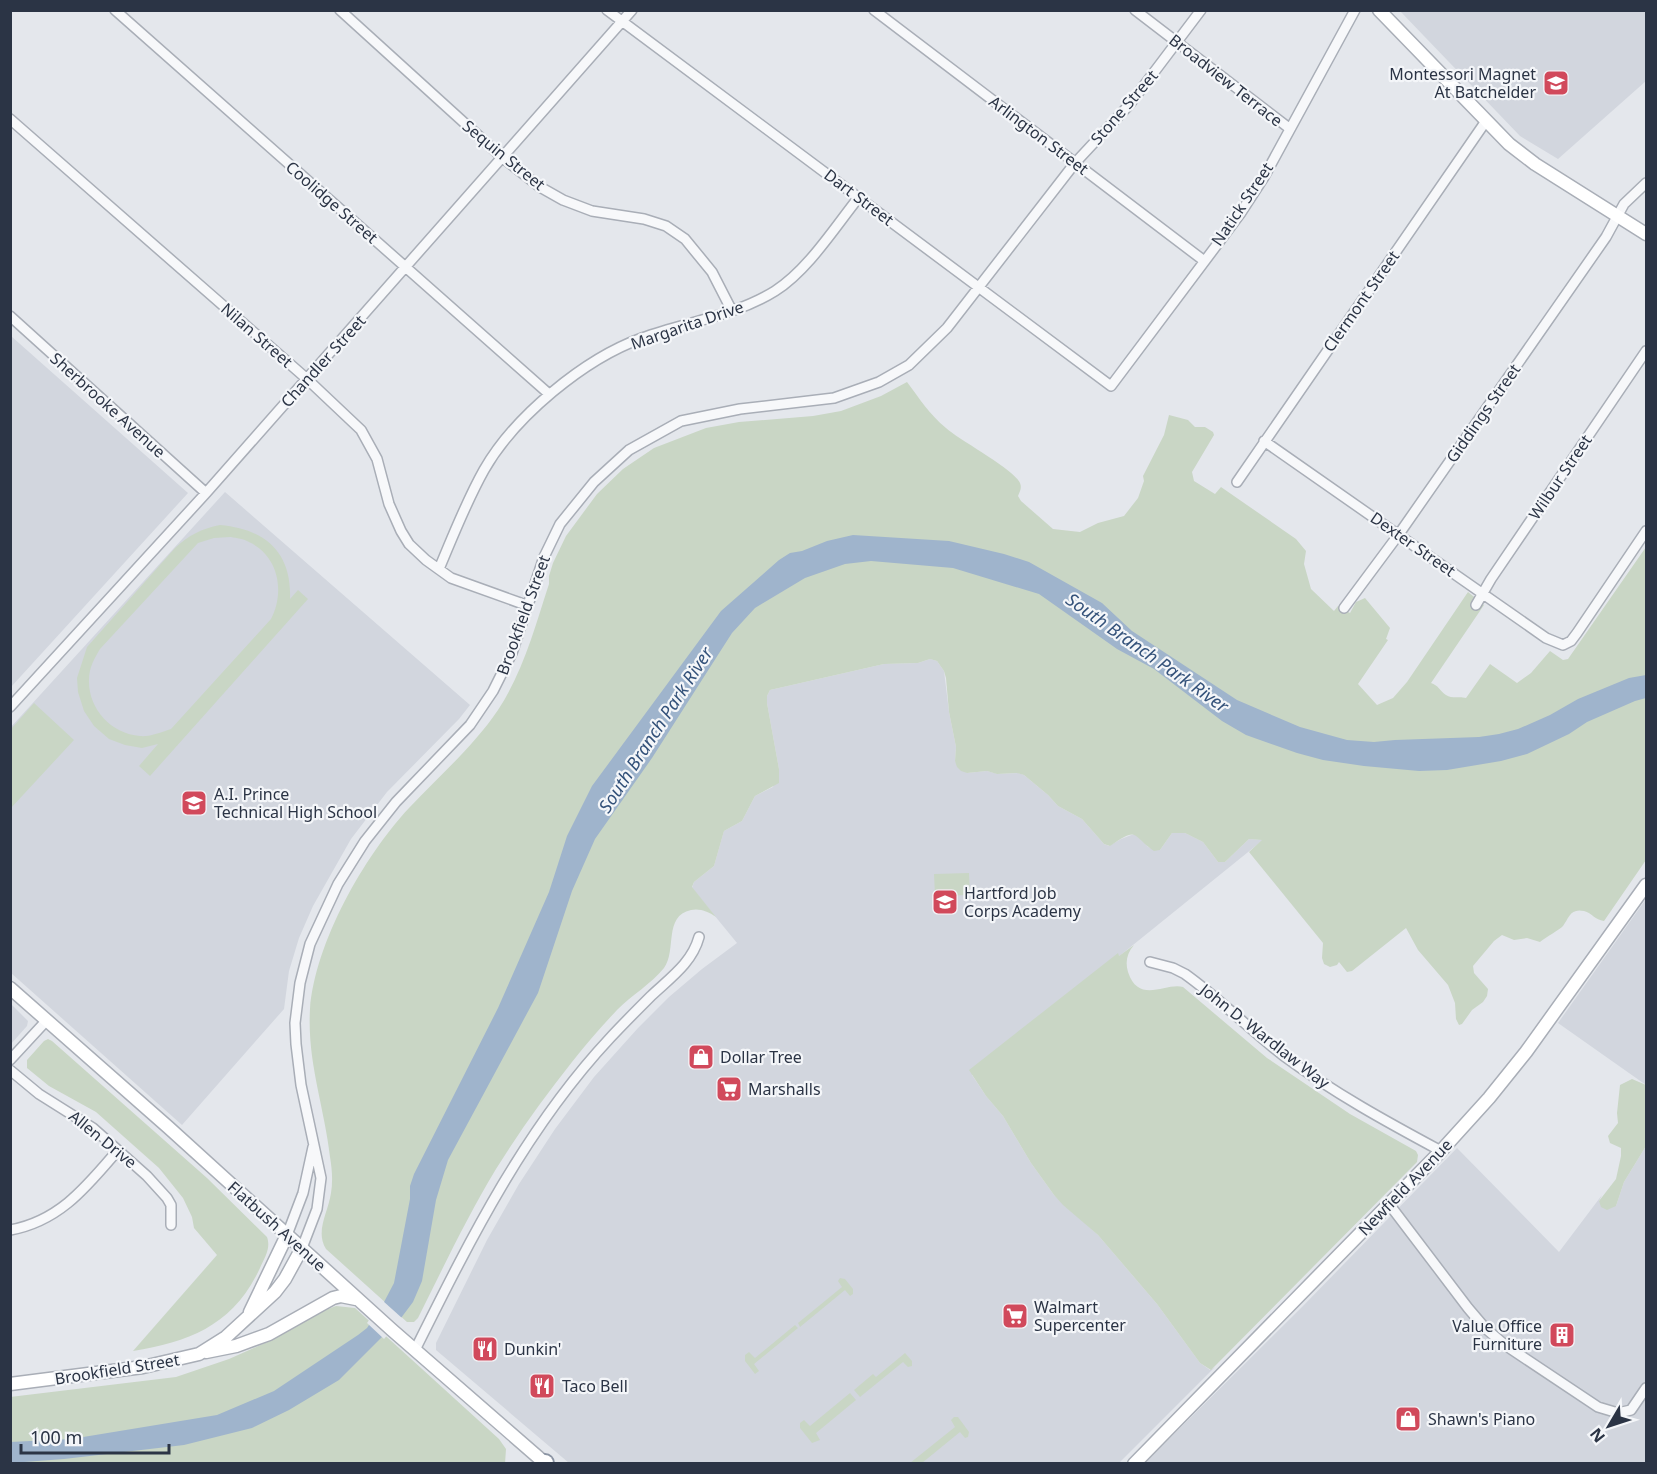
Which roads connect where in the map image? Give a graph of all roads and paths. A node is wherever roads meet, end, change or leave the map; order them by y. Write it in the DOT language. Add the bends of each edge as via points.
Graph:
graph roads {
  1 [pos="115,10"];
  2 [pos="340,10"];
  3 [pos="607,10"];
  4 [pos="632,10"];
  5 [pos="874,10"];
  6 [pos="1135,10"];
  7 [pos="1200,10"];
  8 [pos="1355,10"];
  9 [pos="1378,10"];
  10 [pos="623,21"];
  11 [pos="1178,42"];
  12 [pos="10,118"];
  13 [pos="1486,121"];
  14 [pos="1289,128"];
  15 [pos="503,158"];
  16 [pos="1075,163"];
  17 [pos="1647,183"];
  18 [pos="859,196"];
  19 [pos="1616,215"];
  20 [pos="1647,234"];
  21 [pos="1203,260"];
  22 [pos="406,268"];
  23 [pos="978,287"];
  24 [pos="732,311"];
  25 [pos="10,316"];
  26 [pos="1647,351"];
  27 [pos="307,379"];
  28 [pos="1111,386"];
  29 [pos="549,394"];
  30 [pos="1264,441"];
  31 [pos="1236,482"];
  32 [pos="206,493"];
  33 [pos="1647,531"];
  34 [pos="1399,534"];
  35 [pos="439,569"];
  36 [pos="1483,593"];
  37 [pos="526,605"];
  38 [pos="1476,605"];
  39 [pos="1344,608"];
  40 [pos="10,707"];
  41 [pos="1647,885"];
  42 [pos="699,937"];
  43 [pos="1150,962"];
  44 [pos="10,988"];
  45 [pos="47,1020"];
  46 [pos="10,1059"];
  47 [pos="10,1070"];
  48 [pos="313,1145"];
  49 [pos="118,1150"];
  50 [pos="1441,1151"];
  51 [pos="1389,1204"];
  52 [pos="171,1225"];
  53 [pos="10,1230"];
  54 [pos="287,1235"];
  55 [pos="302,1248"];
  56 [pos="358,1300"];
  57 [pos="247,1318"];
  58 [pos="415,1350"];
  59 [pos="199,1353"];
  60 [pos="10,1384"];
  61 [pos="1647,1388"];
  62 [pos="545,1463"];
  63 [pos="1134,1464"];
  1 -- 22 [label="street, Coolidge Street"];
  2 -- 15 [label="street, Sequin Street"];
  3 -- 10 [label="street, Dart Street"];
  4 -- 10 [label="street, Chandler Street"];
  5 -- 16 [label="street, Arlington Street"];
  6 -- 11 [label="street, Broadview Terrace"];
  7 -- 11 [label="street, Stone Street"];
  8 -- 14 [label="street, Natick Street"];
  9 -- 13 [label="street"];
  10 -- 15 [label="street, Chandler Street"];
  10 -- 18 [label="street, Dart Street"];
  11 -- 14 [label="street, Broadview Terrace"];
  11 -- 16 [label="street, Stone Street" via="1130,104"];
  12 -- 27 [label="street, Nilan Street"];
  13 -- 19 [label="street" via="1535,164"];
  13 -- 30 [label="street, Clermont Street"];
  14 -- 21 [label="street, Natick Street" via="1240,214"];
  15 -- 22 [label="street, Chandler Street"];
  15 -- 24 [label="street, Sequin Street" via="563,200 592,211 666,226 699,255"];
  16 -- 21 [label="street, Arlington Street"];
  16 -- 23 [label="street, Stone Street"];
  17 -- 19 [label="street, Giddings Street"];
  18 -- 23 [label="street, Dart Street"];
  18 -- 24 [label="street, Margarita Drive" via="810,261 775,291"];
  19 -- 20 [label="street"];
  19 -- 34 [label="street, Giddings Street" via="1606,237"];
  21 -- 28 [label="street, Natick Street"];
  22 -- 27 [label="street, Chandler Street"];
  22 -- 29 [label="street, Coolidge Street"];
  23 -- 28 [label="street, Dart Street"];
  23 -- 37 [label="street, Brookfield Street" via="947,328 909,365 879,382 834,398 740,409 681,421 629,450 594,482 560,524"];
  24 -- 29 [label="street, Margarita Drive" via="641,338 592,363"];
  25 -- 32 [label="street, Sherbrooke Avenue"];
  26 -- 36 [label="street, Wilbur Street"];
  27 -- 32 [label="street, Chandler Street"];
  27 -- 35 [label="street, Nilan Street" via="361,430 377,459 401,531"];
  29 -- 35 [label="street, Margarita Drive" via="506,439 486,468"];
  30 -- 31 [label="street, Clermont Street"];
  30 -- 34 [label="street, Dexter Street"];
  32 -- 40 [label="street, Chandler Street"];
  33 -- 36 [label="street, Dexter Street" via="1577,633 1563,645 1546,639"];
  34 -- 36 [label="street, Dexter Street"];
  34 -- 39 [label="street, Giddings Street"];
  35 -- 37 [label="street, Nilan Street" via="451,578"];
  36 -- 38 [label="street, Wilbur Street"];
  37 -- 48 [label="street, Brookfield Street" via="512,653 493,691 470,725 408,789 365,841 338,884 310,944 295,1023 297,1063"];
  41 -- 50 [label="street, Newfield Avenue" via="1526,1052"];
  42 -- 58 [label="street" via="686,964 594,1055 531,1139 476,1229"];
  43 -- 50 [label="street, John D. Wardlaw Way" via="1185,974 1318,1080"];
  44 -- 45 [label="street, Flatbush Avenue"];
  45 -- 46 [label="street"];
  45 -- 54 [label="street, Flatbush Avenue"];
  47 -- 49 [label="street, Allen Drive"];
  48 -- 54 [label="street, Brookfield Street" via="303,1193"];
  48 -- 55 [label="street, Brookfield Street" via="319,1166 320,1195"];
  49 -- 52 [label="street, Allen Drive" via="167,1197"];
  49 -- 53 [label="street" via="65,1208"];
  50 -- 51 [label="street, Newfield Avenue"];
  51 -- 61 [label="street" via="1468,1308 1504,1345 1598,1407 1618,1413 1631,1410"];
  51 -- 63 [label="street, Newfield Avenue"];
  54 -- 55 [label="street, Flatbush Avenue"];
  54 -- 57 [label="street, Brookfield Street"];
  55 -- 56 [label="street, Flatbush Avenue"];
  55 -- 57 [label="street, Brookfield Street" via="275,1292"];
  56 -- 58 [label="street, Flatbush Avenue"];
  56 -- 59 [label="street" via="333,1298 269,1334"];
  57 -- 59 [label="street, Brookfield Street"];
  58 -- 62 [label="street, Flatbush Avenue"];
  59 -- 60 [label="street, Brookfield Street" via="164,1364"];
}
